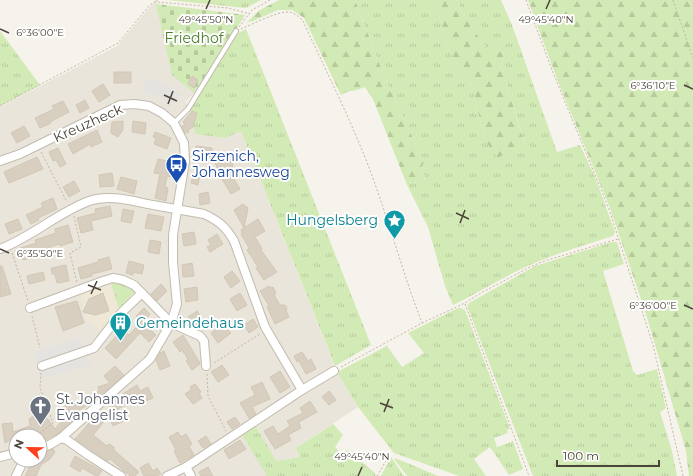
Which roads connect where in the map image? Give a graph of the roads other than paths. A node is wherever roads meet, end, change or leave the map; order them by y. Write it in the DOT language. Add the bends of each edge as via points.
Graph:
graph roads {
  1 [pos="236,30"];
  2 [pos="174,123"];
  3 [pos="0,161"];
  4 [pos="177,209"];
  5 [pos="4,247"];
  6 [pos="142,293"];
  7 [pos="30,308"];
  8 [pos="171,323"];
  9 [pos="42,366"];
  10 [pos="208,366"];
  11 [pos="334,371"];
  12 [pos="302,390"];
  13 [pos="61,438"];
  14 [pos="48,445"];
  15 [pos="186,467"];
  16 [pos="121,476"];
  17 [pos="167,476"];
  18 [pos="191,476"];
  1 -- 2 [label="lane" via="188,109"];
  2 -- 3 [label="street, Kreuzheck" via="149,106 120,105 38,146"];
  2 -- 4 [label="street" via="184,144 185,161"];
  4 -- 5 [label="street" via="119,198 103,198 72,209"];
  4 -- 8 [label="street" via="173,235 177,304"];
  4 -- 12 [label="street" via="204,214 227,229 234,241 267,330"];
  6 -- 7 [label="street" via="134,285 113,278"];
  6 -- 8 [label="street"];
  6 -- 9 [label="street" via="122,312 94,348"];
  8 -- 10 [label="street" via="200,336 204,341"];
  8 -- 13 [label="street" via="150,359"];
  11 -- 12 [label="street"];
  12 -- 15 [label="street"];
  13 -- 14 [label="street"];
  13 -- 16 [label="street"];
  15 -- 17 [label="street"];
  15 -- 18 [label="street"];
}
